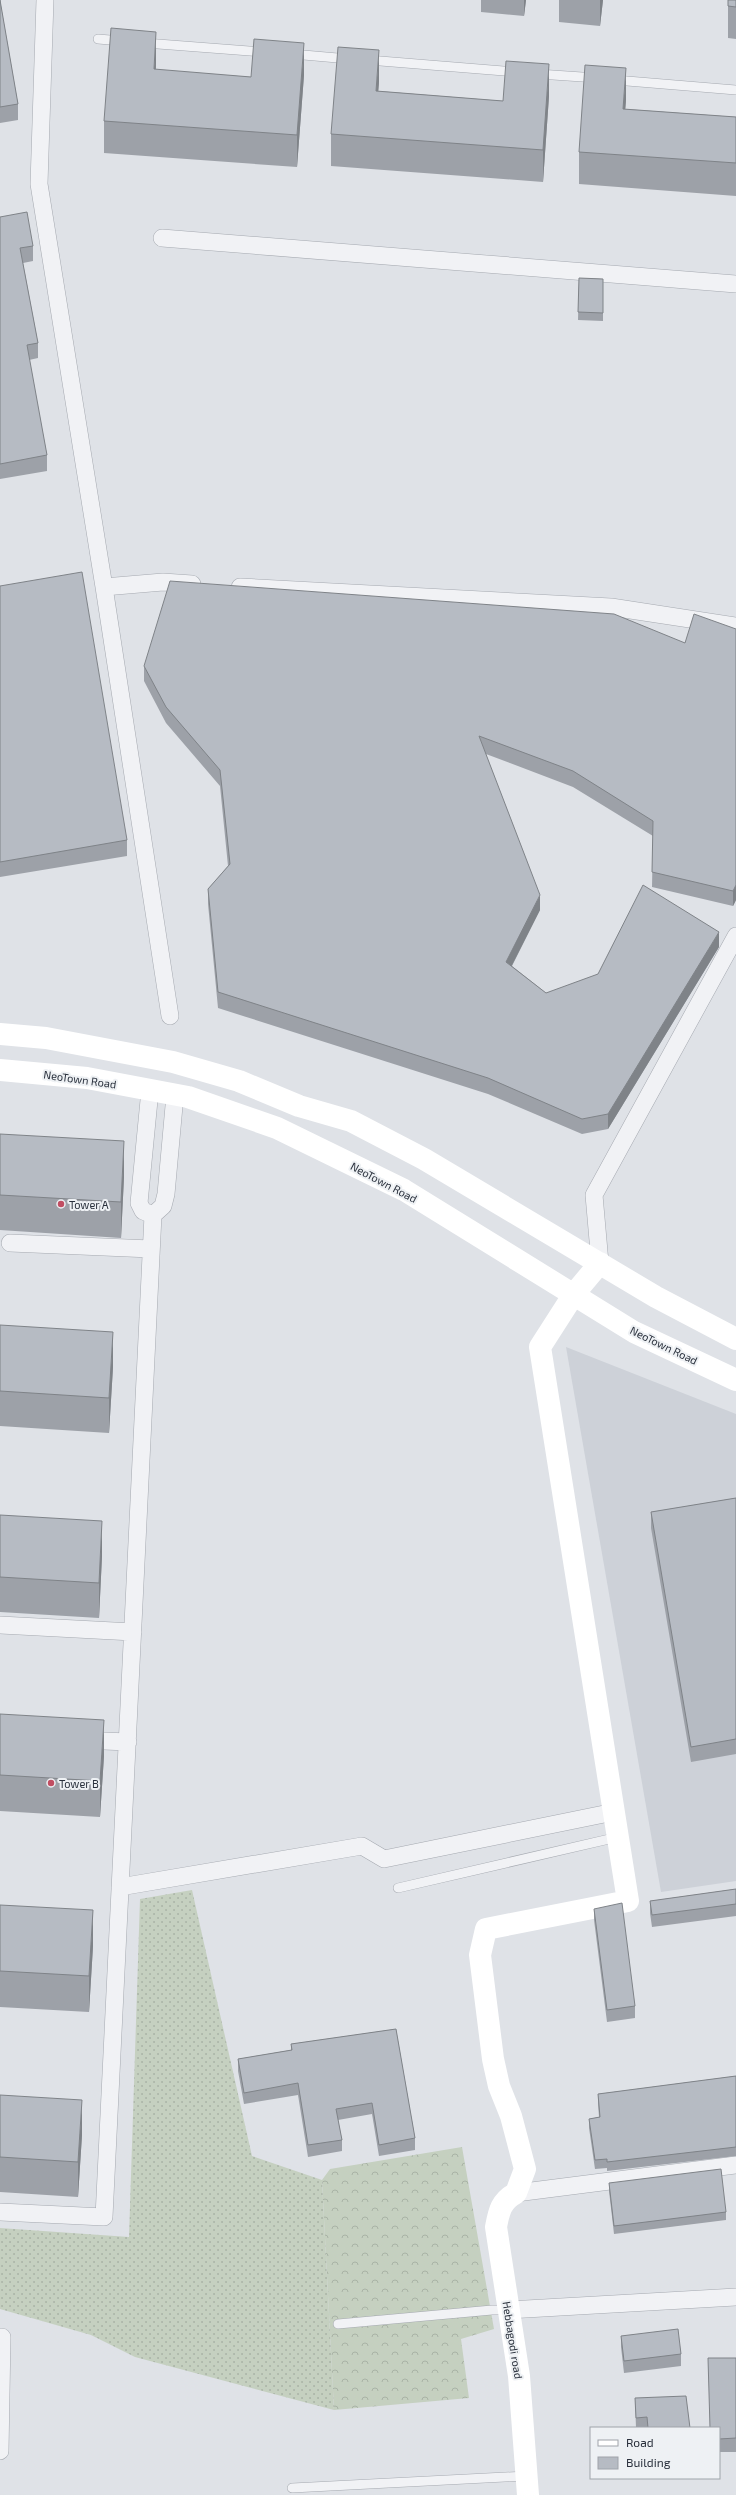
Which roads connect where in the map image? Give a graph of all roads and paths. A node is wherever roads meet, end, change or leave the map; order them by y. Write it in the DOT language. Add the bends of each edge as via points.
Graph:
graph roads {
  1 [pos="46,0"];
  2 [pos="98,39"];
  3 [pos="736,90"];
  4 [pos="162,238"];
  5 [pos="736,284"];
  6 [pos="104,588"];
  7 [pos="736,626"];
  8 [pos="736,936"];
  9 [pos="170,1016"];
  10 [pos="0,1034"];
  11 [pos="0,1070"];
  12 [pos="150,1090"];
  13 [pos="175,1095"];
  14 [pos="153,1215"];
  15 [pos="10,1243"];
  16 [pos="151,1249"];
  17 [pos="600,1263"];
  18 [pos="574,1294"];
  19 [pos="736,1339"];
  20 [pos="736,1380"];
  21 [pos="0,1625"];
  22 [pos="133,1632"];
  23 [pos="64,1739"];
  24 [pos="128,1742"];
  25 [pos="614,1812"];
  26 [pos="618,1837"];
  27 [pos="120,1887"];
  28 [pos="398,1888"];
  29 [pos="736,2166"];
  30 [pos="516,2193"];
  31 [pos="0,2212"];
  32 [pos="736,2297"];
  33 [pos="508,2310"];
  34 [pos="338,2324"];
  35 [pos="0,2336"];
  36 [pos="0,2451"];
  37 [pos="527,2485"];
  38 [pos="292,2488"];
  1 -- 6 [label="street" via="39,184"];
  2 -- 3 [label="lane"];
  4 -- 5 [label="street"];
  6 -- 7 [label="street" via="163,582 610,607"];
  6 -- 9 [label="street"];
  8 -- 17 [label="street" via="594,1195"];
  10 -- 17 [label="street" via="46,1038 173,1062 239,1081 299,1106 350,1121 424,1159"];
  11 -- 12 [label="street, NeoTown Road" via="87,1078"];
  12 -- 13 [label="street, NeoTown Road"];
  12 -- 14 [label="street" via="139,1203 143,1211"];
  13 -- 14 [label="street" via="166,1194 163,1206"];
  13 -- 18 [label="street, NeoTown Road" via="277,1128 404,1190"];
  14 -- 16 [label="street"];
  15 -- 16 [label="street"];
  16 -- 22 [label="street"];
  17 -- 18 [label="street"];
  17 -- 19 [label="street" via="656,1297"];
  18 -- 20 [label="street, NeoTown Road" via="634,1332"];
  18 -- 25 [label="street" via="540,1347"];
  21 -- 22 [label="street"];
  22 -- 24 [label="street"];
  23 -- 24 [label="street"];
  24 -- 27 [label="street"];
  25 -- 26 [label="street"];
  25 -- 27 [label="street" via="384,1860 362,1846"];
  26 -- 28 [label="lane"];
  26 -- 30 [label="street" via="628,1901 486,1929 480,1956 492,2059 512,2116 525,2169"];
  27 -- 31 [label="street" via="104,2217"];
  29 -- 30 [label="street"];
  30 -- 33 [label="street, Hebbagodi road" via="506,2199 499,2211 496,2227"];
  32 -- 33 [label="street"];
  33 -- 34 [label="lane"];
  33 -- 37 [label="street, Hebbagodi road" via="519,2376"];
  35 -- 36 [label="street"];
  37 -- 38 [label="lane"];
}
